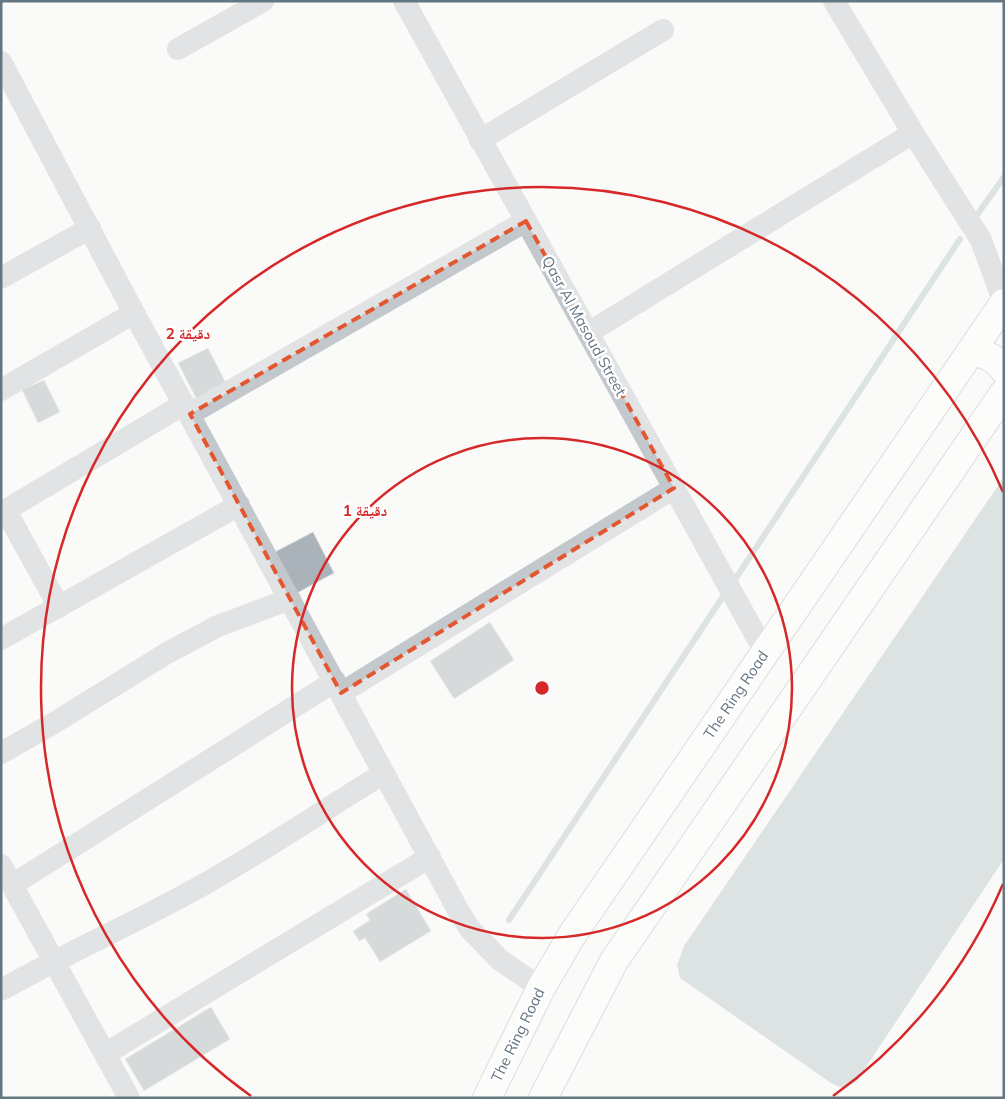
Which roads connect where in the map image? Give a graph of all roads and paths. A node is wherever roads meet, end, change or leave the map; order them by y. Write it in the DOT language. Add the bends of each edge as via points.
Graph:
graph roads {
  1 [pos="263,1"];
  2 [pos="404,1"];
  3 [pos="834,1"];
  4 [pos="663,30"];
  5 [pos="178,50"];
  6 [pos="1,62"];
  7 [pos="914,133"];
  8 [pos="480,140"];
  9 [pos="526,221"];
  10 [pos="90,228"];
  11 [pos="1,278"];
  12 [pos="1004,303"];
  13 [pos="134,313"];
  14 [pos="588,333"];
  15 [pos="971,351"];
  16 [pos="1004,370"];
  17 [pos="1,390"];
  18 [pos="1004,393"];
  19 [pos="187,409"];
  20 [pos="674,488"];
  21 [pos="239,505"];
  22 [pos="4,512"];
  23 [pos="290,599"];
  24 [pos="58,606"];
  25 [pos="1,639"];
  26 [pos="765,652"];
  27 [pos="338,687"];
  28 [pos="1,753"];
  29 [pos="384,773"];
  30 [pos="430,857"];
  31 [pos="5,874"];
  32 [pos="52,961"];
  33 [pos="541,988"];
  34 [pos="1,990"];
  35 [pos="105,1054"];
  36 [pos="129,1098"];
  37 [pos="487,1098"];
  38 [pos="543,1098"];
  1 -- 5 [label="street"];
  2 -- 8 [label="street, Qasr Al Masoud Street"];
  3 -- 7 [label="street"];
  4 -- 8 [label="street"];
  6 -- 10 [label="street"];
  7 -- 12 [label="street" via="981,240"];
  7 -- 14 [label="street"];
  8 -- 9 [label="street, Qasr Al Masoud Street"];
  9 -- 14 [label="street, Qasr Al Masoud Street"];
  9 -- 19 [label="street"];
  10 -- 11 [label="street"];
  10 -- 13 [label="street"];
  12 -- 15 [label="main road, The Ring Road"];
  13 -- 17 [label="street"];
  13 -- 19 [label="street"];
  14 -- 20 [label="street, Qasr Al Masoud Street"];
  15 -- 16 [label="main road" via="989,356"];
  15 -- 26 [label="main road, The Ring Road"];
  18 -- 38 [label="main road" via="614,962"];
  19 -- 21 [label="street"];
  19 -- 22 [label="street"];
  20 -- 26 [label="street, Qasr Al Masoud Street"];
  20 -- 27 [label="street"];
  21 -- 23 [label="street"];
  21 -- 24 [label="street"];
  22 -- 24 [label="street"];
  23 -- 27 [label="street"];
  23 -- 28 [label="street" via="218,626 184,644"];
  24 -- 25 [label="street"];
  26 -- 33 [label="main road, The Ring Road" via="572,936"];
  27 -- 29 [label="street"];
  27 -- 31 [label="street"];
  29 -- 30 [label="street"];
  29 -- 32 [label="street" via="210,880 128,925"];
  30 -- 33 [label="street" via="470,929 500,960"];
  30 -- 35 [label="street"];
  31 -- 32 [label="street"];
  32 -- 34 [label="street"];
  32 -- 35 [label="street"];
  33 -- 37 [label="main road, The Ring Road"];
  35 -- 36 [label="street"];
}
